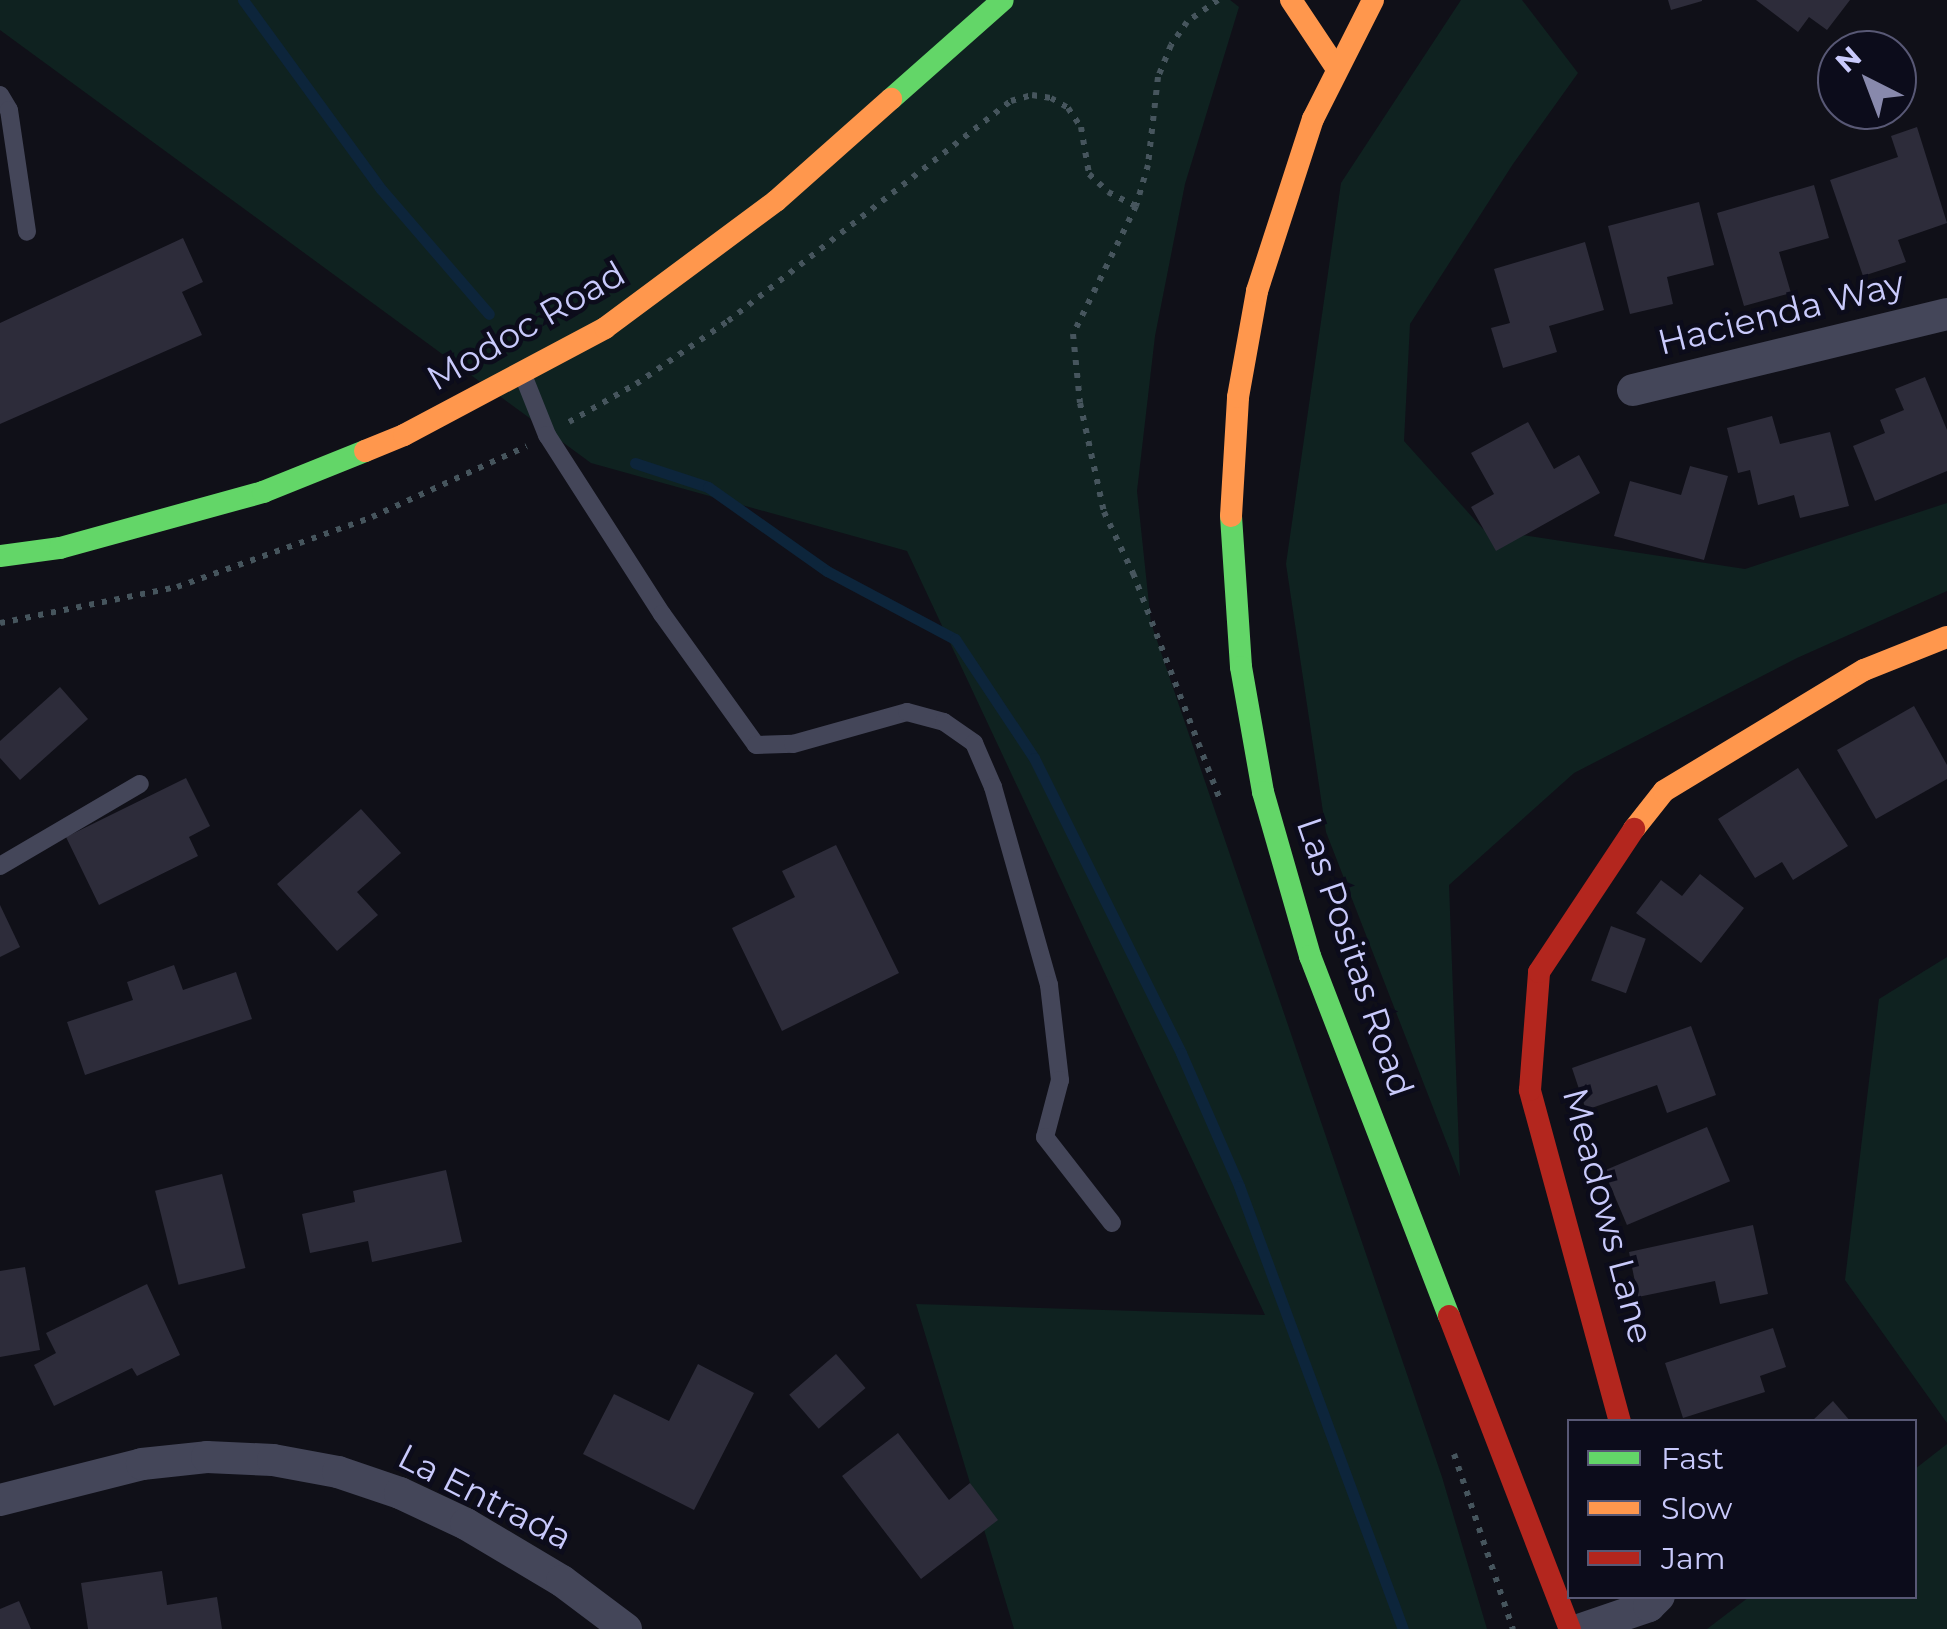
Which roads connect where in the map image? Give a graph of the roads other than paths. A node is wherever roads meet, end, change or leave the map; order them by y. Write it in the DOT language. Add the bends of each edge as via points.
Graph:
graph roads {
  1 [pos="1003,0"];
  2 [pos="1291,0"];
  3 [pos="1373,0"];
  4 [pos="1338,69"];
  5 [pos="0,94"];
  6 [pos="27,232"];
  7 [pos="1947,314"];
  8 [pos="523,374"];
  9 [pos="1634,390"];
  10 [pos="0,556"];
  11 [pos="1947,636"];
  12 [pos="140,784"];
  13 [pos="0,866"];
  14 [pos="1112,1223"];
  15 [pos="1619,1419"];
  16 [pos="0,1500"];
  17 [pos="1656,1599"];
  18 [pos="626,1629"];
  19 [pos="1570,1629"];
  20 [pos="1582,1629"];
  1 -- 8 [label="street, Modoc Road" via="691,268"];
  2 -- 4 [label="street"];
  3 -- 4 [label="street, Las Positas Road"];
  4 -- 19 [label="street, Las Positas Road" via="1282,204 1257,290 1238,397 1231,523 1241,667 1262,792 1310,956"];
  5 -- 6 [label="lane" via="9,110"];
  7 -- 9 [label="street, Hacienda Way"];
  8 -- 10 [label="street, Modoc Road" via="404,435 263,492 77,544"];
  8 -- 14 [label="lane" via="547,435 756,746 793,744 907,712 944,722 974,743 994,787 1050,985 1060,1080 1045,1137"];
  11 -- 15 [label="street, Meadows Lane" via="1864,670 1664,792 1608,862 1539,972 1530,1090"];
  12 -- 13 [label="lane"];
  16 -- 18 [label="street, La Entrada" via="142,1464 207,1457 338,1472 466,1524 562,1581"];
  17 -- 20 [label="street"];
}
